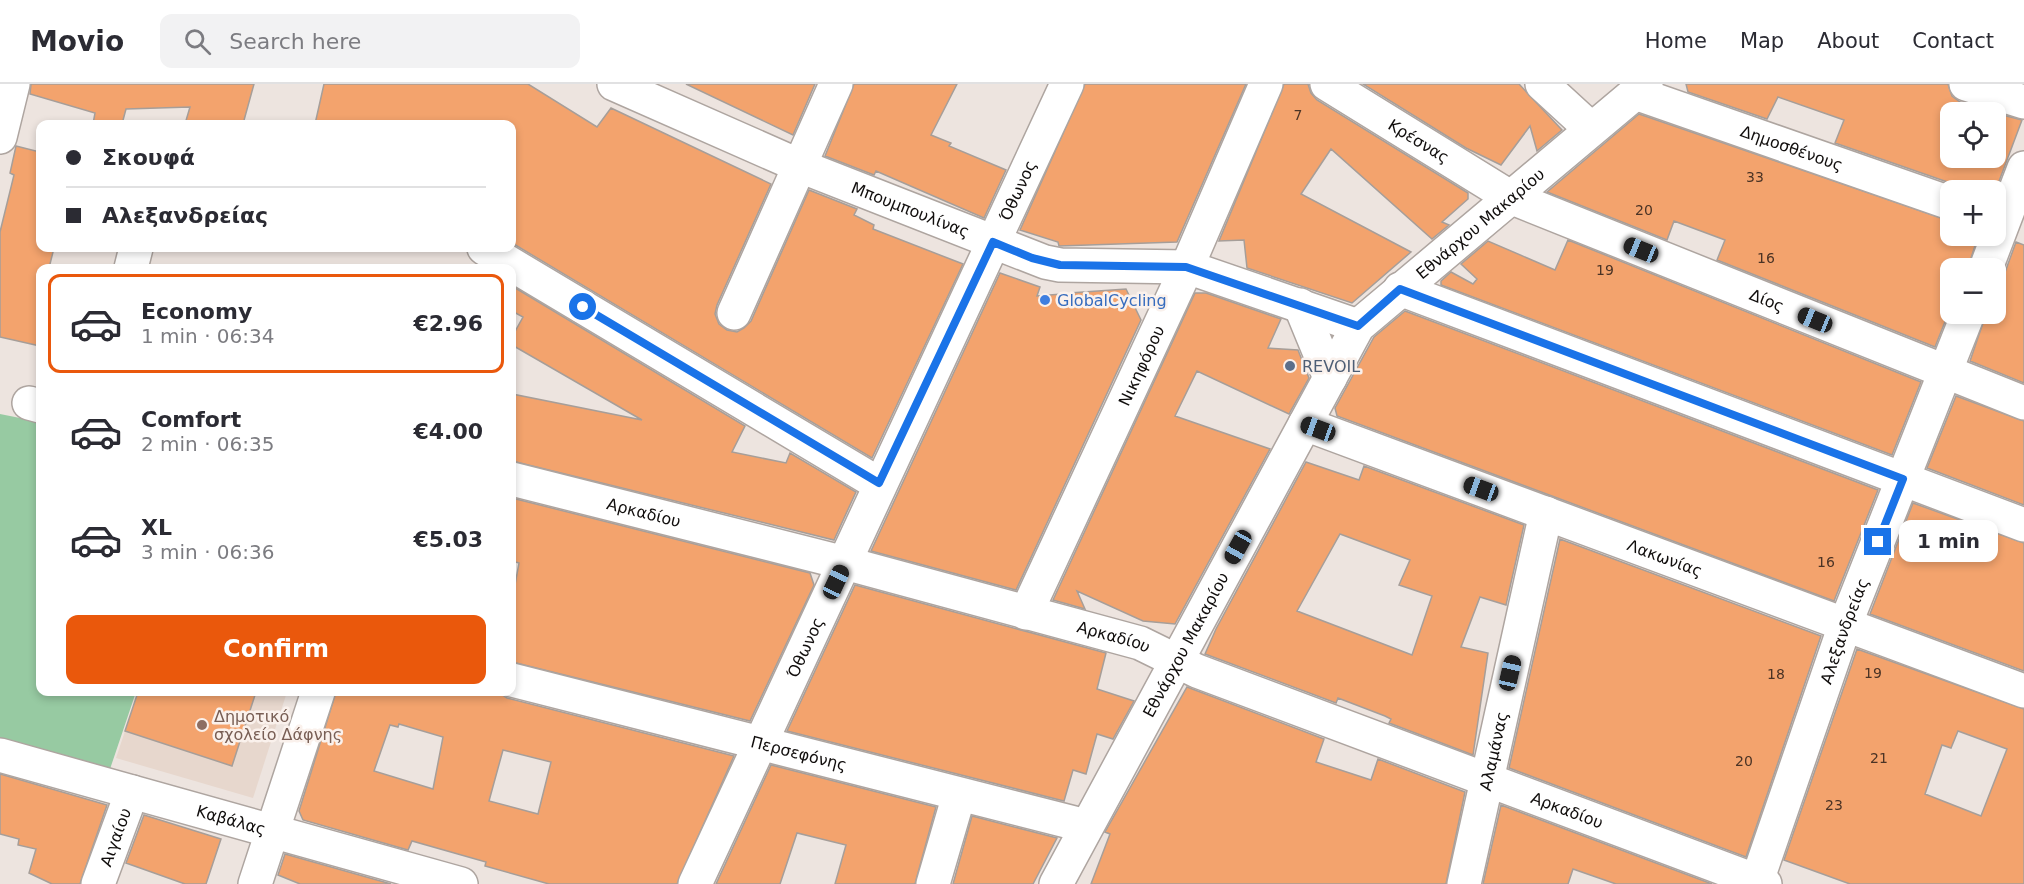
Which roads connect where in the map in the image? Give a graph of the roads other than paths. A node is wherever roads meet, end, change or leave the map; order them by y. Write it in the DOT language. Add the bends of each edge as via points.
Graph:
graph roads {
  1 [pos="13,84"];
  2 [pos="614,84"];
  3 [pos="836,84"];
  4 [pos="1067,84"];
  5 [pos="1266,84"];
  6 [pos="1327,84"];
  7 [pos="1542,84"];
  8 [pos="1966,84"];
  9 [pos="1640,88"];
  10 [pos="2024,102"];
  11 [pos="1591,129"];
  12 [pos="0,137"];
  13 [pos="800,166"];
  14 [pos="2024,168"];
  15 [pos="1510,197"];
  16 [pos="1940,199"];
  17 [pos="2008,223"];
  18 [pos="993,242"];
  19 [pos="491,252"];
  20 [pos="1991,258"];
  21 [pos="511,264"];
  22 [pos="516,267"];
  23 [pos="1186,267"];
  24 [pos="1400,289"];
  25 [pos="1300,305"];
  26 [pos="734,313"];
  27 [pos="1964,324"];
  28 [pos="1358,326"];
  29 [pos="1945,373"];
  30 [pos="1330,378"];
  31 [pos="2024,403"];
  32 [pos="1305,424"];
  33 [pos="1903,479"];
  34 [pos="516,480"];
  35 [pos="879,483"];
  36 [pos="1546,513"];
  37 [pos="2024,525"];
  38 [pos="845,563"];
  39 [pos="1026,613"];
  40 [pos="1845,625"];
  41 [pos="1175,660"];
  42 [pos="516,681"];
  43 [pos="2024,691"];
  44 [pos="317,696"];
  45 [pos="760,745"];
  46 [pos="0,755"];
  47 [pos="1488,779"];
  48 [pos="132,792"];
  49 [pos="959,795"];
  50 [pos="1086,826"];
  51 [pos="272,831"];
  52 [pos="1759,883"];
  53 [pos="98,884"];
  54 [pos="255,884"];
  55 [pos="461,884"];
  56 [pos="695,884"];
  57 [pos="933,884"];
  58 [pos="1056,884"];
  59 [pos="1464,884"];
  1 -- 12 [label="street"];
  2 -- 13 [label="street, Μπουμπουλίνας"];
  3 -- 13 [label="street"];
  4 -- 18 [label="street, Όθωνος"];
  5 -- 23 [label="street, Νικηφόρου"];
  6 -- 15 [label="street, Κρέσνας"];
  7 -- 11 [label="street"];
  8 -- 10 [label="street"];
  9 -- 11 [label="street, Εθνάρχου Μακαρίου"];
  9 -- 16 [label="street, Δημοσθένους"];
  11 -- 15 [label="street, Εθνάρχου Μακαρίου"];
  13 -- 18 [label="street, Μπουμπουλίνας"];
  13 -- 26 [label="street"];
  14 -- 17 [label="street"];
  15 -- 24 [label="street, Εθνάρχου Μακαρίου"];
  15 -- 29 [label="street, Δίος"];
  17 -- 20 [label="street"];
  18 -- 23 [label="street, Μπουμπουλίνας" via="1060,265"];
  18 -- 35 [label="street, Όθωνος"];
  19 -- 21 [label="street"];
  22 -- 35 [label="street"];
  23 -- 25 [label="street, Μπουμπουλίνας"];
  23 -- 39 [label="street, Νικηφόρου"];
  24 -- 28 [label="street, Εθνάρχου Μακαρίου"];
  24 -- 33 [label="street"];
  25 -- 28 [label="street, Μπουμπουλίνας"];
  25 -- 30 [label="street"];
  27 -- 29 [label="street, Αλεξανδρείας"];
  28 -- 30 [label="street, Εθνάρχου Μακαρίου"];
  29 -- 31 [label="street, Δίος"];
  29 -- 33 [label="street, Αλεξανδρείας"];
  30 -- 32 [label="street, Εθνάρχου Μακαρίου"];
  32 -- 36 [label="street, Λακωνίας"];
  32 -- 41 [label="street, Εθνάρχου Μακαρίου"];
  33 -- 37 [label="street"];
  33 -- 40 [label="street, Αλεξανδρείας"];
  34 -- 38 [label="street, Αρκαδίου"];
  35 -- 38 [label="street, Όθωνος"];
  36 -- 40 [label="street, Λακωνίας"];
  36 -- 47 [label="street, Αλαμάνας"];
  38 -- 39 [label="street, Αρκαδίου"];
  38 -- 45 [label="street, Όθωνος"];
  39 -- 41 [label="street, Αρκαδίου" via="1140,643"];
  40 -- 43 [label="street, Λακωνίας"];
  40 -- 52 [label="street, Αλεξανδρείας"];
  41 -- 47 [label="street, Αρκαδίου"];
  41 -- 50 [label="street, Εθνάρχου Μακαρίου"];
  42 -- 45 [label="street, Περσεφόνης"];
  44 -- 51 [label="street"];
  45 -- 49 [label="street, Περσεφόνης"];
  45 -- 56 [label="street, Όθωνος"];
  46 -- 48 [label="street, Καβάλας"];
  47 -- 52 [label="street, Αρκαδίου"];
  47 -- 59 [label="street, Αλαμάνας"];
  48 -- 51 [label="street, Καβάλας"];
  48 -- 53 [label="street, Αιγαίου"];
  49 -- 50 [label="street, Περσεφόνης"];
  49 -- 57 [label="street"];
  50 -- 58 [label="street, Εθνάρχου Μακαρίου"];
  51 -- 54 [label="street"];
  51 -- 55 [label="street, Καβάλας"];
}
